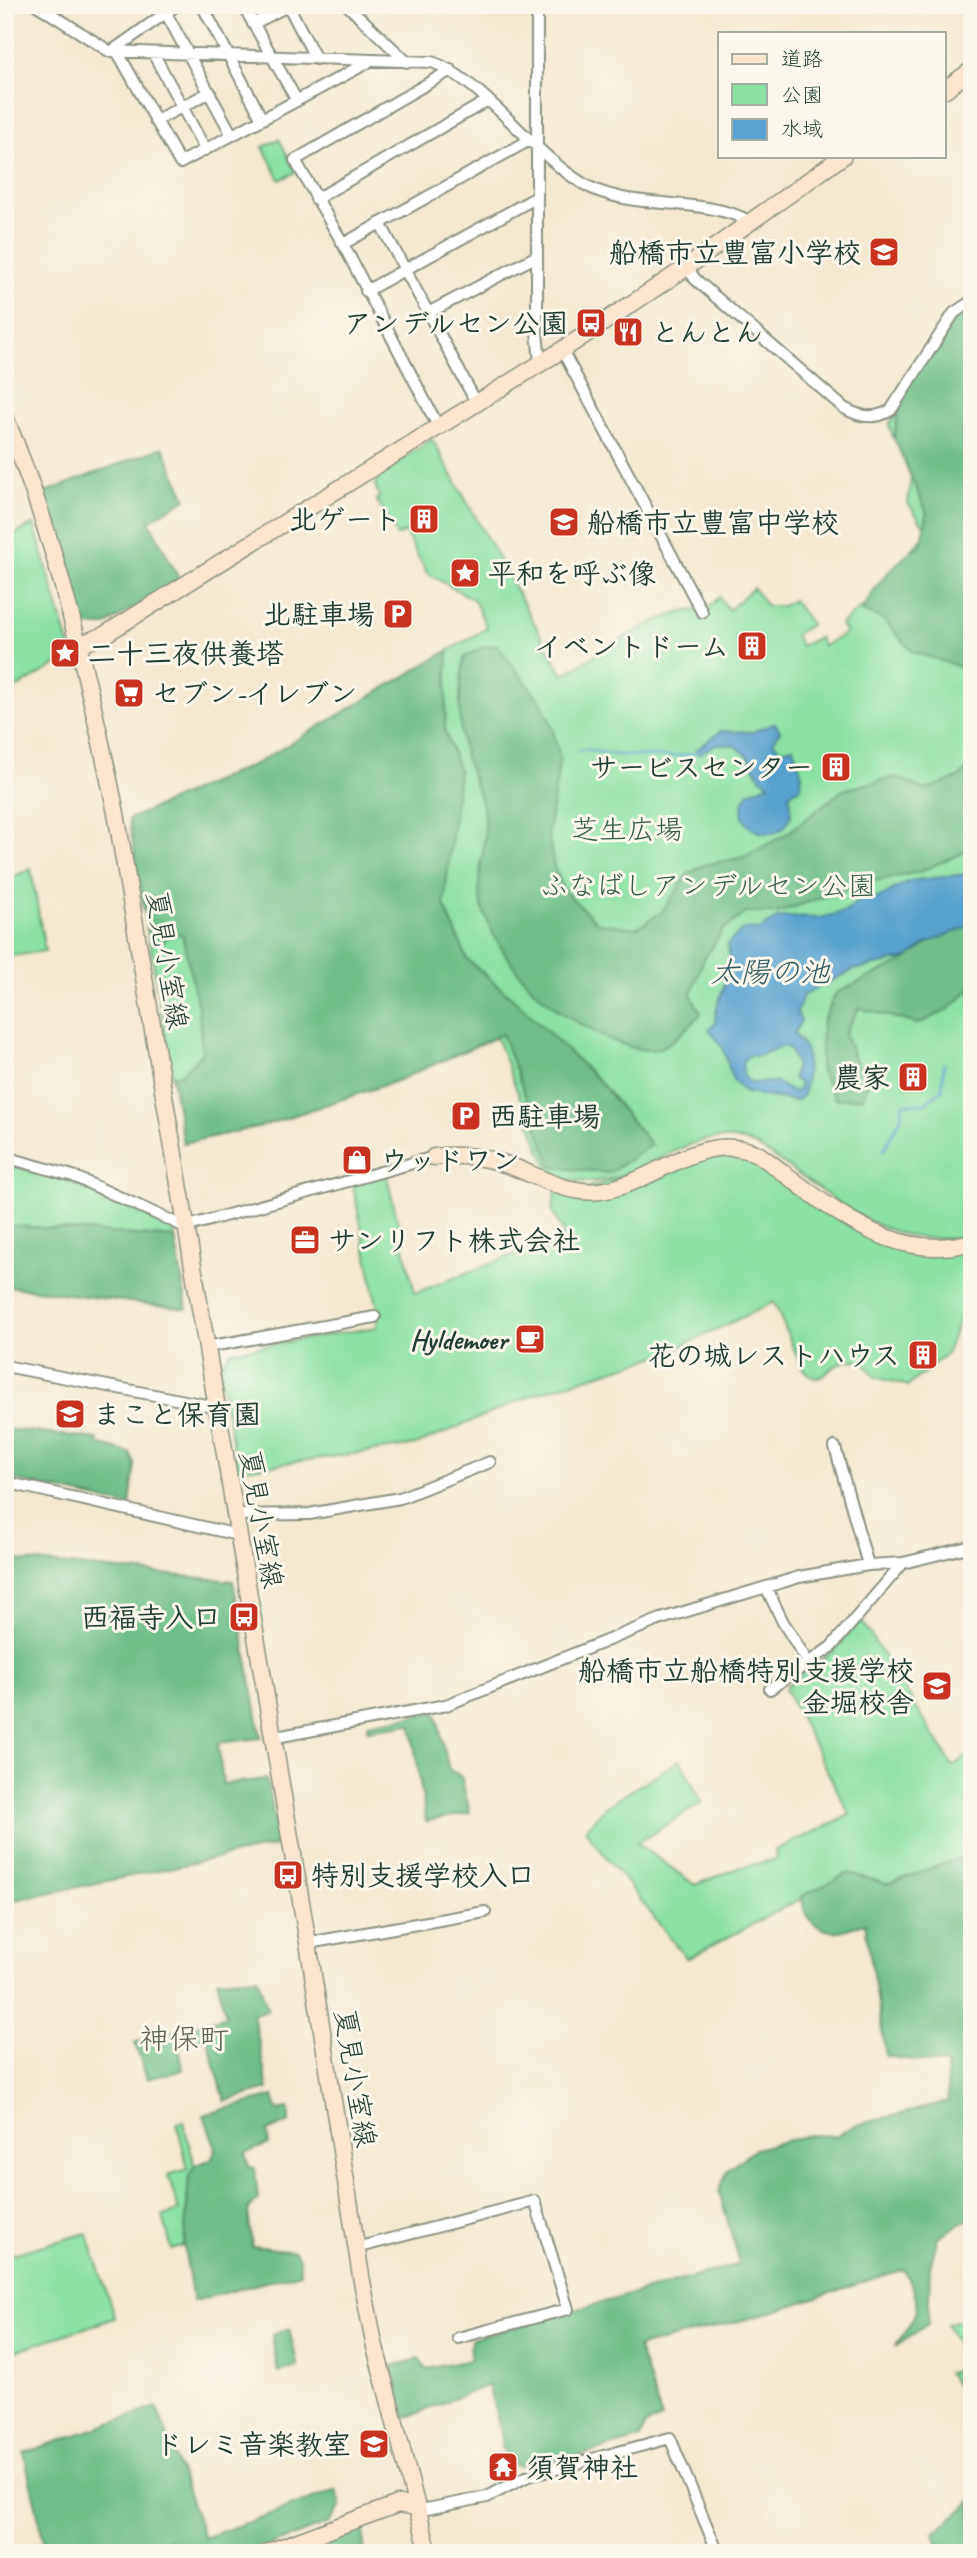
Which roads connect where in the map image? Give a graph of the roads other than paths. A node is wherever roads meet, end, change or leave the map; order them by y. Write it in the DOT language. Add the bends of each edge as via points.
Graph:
graph roads {
  1 [pos="37,5"];
  2 [pos="177,5"];
  3 [pos="202,5"];
  4 [pos="243,5"];
  5 [pos="289,5"];
  6 [pos="347,5"];
  7 [pos="522,5"];
  8 [pos="537,6"];
  9 [pos="166,13"];
  10 [pos="253,24"];
  11 [pos="114,51"];
  12 [pos="153,52"];
  13 [pos="189,54"];
  14 [pos="230,55"];
  15 [pos="272,57"];
  16 [pos="317,59"];
  17 [pos="369,61"];
  18 [pos="407,62"];
  19 [pos="451,70"];
  20 [pos="972,70"];
  21 [pos="946,89"];
  22 [pos="210,92"];
  23 [pos="296,101"];
  24 [pos="487,101"];
  25 [pos="182,107"];
  26 [pos="262,119"];
  27 [pos="155,121"];
  28 [pos="232,135"];
  29 [pos="532,143"];
  30 [pos="205,149"];
  31 [pos="840,158"];
  32 [pos="537,197"];
  33 [pos="316,199"];
  34 [pos="749,221"];
  35 [pos="380,223"];
  36 [pos="342,244"];
  37 [pos="537,256"];
  38 [pos="687,267"];
  39 [pos="405,270"];
  40 [pos="366,292"];
  41 [pos="972,302"];
  42 [pos="428,313"];
  43 [pos="562,350"];
  44 [pos="540,363"];
  45 [pos="476,402"];
  46 [pos="5,416"];
  47 [pos="438,426"];
  48 [pos="702,612"];
  49 [pos="79,645"];
  50 [pos="5,1157"];
  51 [pos="434,1157"];
  52 [pos="185,1227"];
  53 [pos="972,1242"];
  54 [pos="375,1317"];
  55 [pos="206,1347"];
  56 [pos="5,1366"];
  57 [pos="216,1407"];
  58 [pos="835,1447"];
  59 [pos="490,1462"];
  60 [pos="5,1482"];
  61 [pos="234,1515"];
  62 [pos="238,1535"];
  63 [pos="972,1546"];
  64 [pos="902,1563"];
  65 [pos="868,1565"];
  66 [pos="766,1587"];
  67 [pos="809,1664"];
  68 [pos="770,1689"];
  69 [pos="271,1738"];
  70 [pos="485,1912"];
  71 [pos="308,1943"];
  72 [pos="356,2248"];
  73 [pos="458,2338"];
  74 [pos="416,2507"];
  75 [pos="266,2553"];
  76 [pos="429,2553"];
  77 [pos="718,2553"];
  1 -- 11 [label="street" via="101,48"];
  2 -- 9 [label="street"];
  3 -- 14 [label="street"];
  4 -- 10 [label="street"];
  5 -- 10 [label="street"];
  5 -- 16 [label="street"];
  6 -- 18 [label="street"];
  7 -- 8 [label="street"];
  8 -- 29 [label="street"];
  9 -- 11 [label="street"];
  9 -- 13 [label="street"];
  10 -- 15 [label="street"];
  11 -- 12 [label="street"];
  11 -- 27 [label="street"];
  12 -- 13 [label="street"];
  12 -- 25 [label="street"];
  13 -- 14 [label="street"];
  13 -- 22 [label="street"];
  14 -- 15 [label="street"];
  14 -- 26 [label="street"];
  15 -- 16 [label="street"];
  15 -- 23 [label="street"];
  16 -- 17 [label="street"];
  17 -- 18 [label="street"];
  17 -- 23 [label="street"];
  18 -- 19 [label="street" via="432,62"];
  19 -- 24 [label="street"];
  19 -- 33 [label="street" via="295,160"];
  20 -- 21 [label="main road"];
  22 -- 25 [label="street"];
  22 -- 28 [label="street"];
  23 -- 26 [label="street"];
  24 -- 29 [label="street"];
  24 -- 33 [label="street"];
  25 -- 27 [label="street"];
  25 -- 30 [label="street"];
  26 -- 28 [label="street"];
  27 -- 30 [label="street" via="177,162"];
  28 -- 30 [label="street"];
  29 -- 32 [label="street"];
  29 -- 34 [label="street" via="590,188 722,211"];
  29 -- 35 [label="street"];
  31 -- 34 [label="main road"];
  32 -- 37 [label="street"];
  32 -- 39 [label="street"];
  33 -- 36 [label="street"];
  34 -- 38 [label="main road"];
  35 -- 36 [label="street"];
  35 -- 39 [label="street"];
  36 -- 40 [label="street"];
  37 -- 42 [label="street"];
  37 -- 44 [label="street"];
  38 -- 41 [label="street" via="695,279 844,408 865,416 891,410 954,313"];
  38 -- 43 [label="main road"];
  39 -- 40 [label="street"];
  39 -- 42 [label="street"];
  40 -- 47 [label="street"];
  42 -- 45 [label="street"];
  43 -- 44 [label="main road"];
  43 -- 48 [label="street"];
  44 -- 45 [label="main road"];
  45 -- 47 [label="main road"];
  46 -- 49 [label="main road, 夏見小室線" via="35,497"];
  47 -- 49 [label="main road" via="104,635"];
  49 -- 52 [label="main road, 夏見小室線" via="125,859"];
  50 -- 52 [label="street" via="73,1176"];
  51 -- 52 [label="street"];
  51 -- 53 [label="main road" via="485,1158 567,1189 600,1191 705,1149 744,1149 877,1236 923,1248"];
  52 -- 55 [label="main road, 夏見小室線"];
  54 -- 55 [label="street"];
  55 -- 57 [label="main road, 夏見小室線"];
  56 -- 57 [label="street"];
  57 -- 61 [label="main road, 夏見小室線"];
  58 -- 65 [label="street"];
  59 -- 61 [label="street" via="400,1498 309,1514"];
  60 -- 62 [label="street"];
  61 -- 62 [label="main road, 夏見小室線"];
  62 -- 69 [label="main road, 夏見小室線"];
  63 -- 64 [label="street"];
  64 -- 65 [label="street"];
  64 -- 67 [label="street" via="862,1614"];
  65 -- 66 [label="street"];
  66 -- 67 [label="street"];
  66 -- 69 [label="street" via="661,1619 446,1705"];
  67 -- 68 [label="street"];
  69 -- 71 [label="main road, 夏見小室線"];
  70 -- 71 [label="street"];
  71 -- 72 [label="main road, 夏見小室線"];
  72 -- 73 [label="street" via="535,2201 568,2309"];
  72 -- 74 [label="main road, 夏見小室線" via="374,2343"];
  74 -- 75 [label="main road" via="398,2504"];
  74 -- 76 [label="main road, 夏見小室線"];
  74 -- 77 [label="street" via="427,2509 487,2497 531,2475 670,2438"];
}
